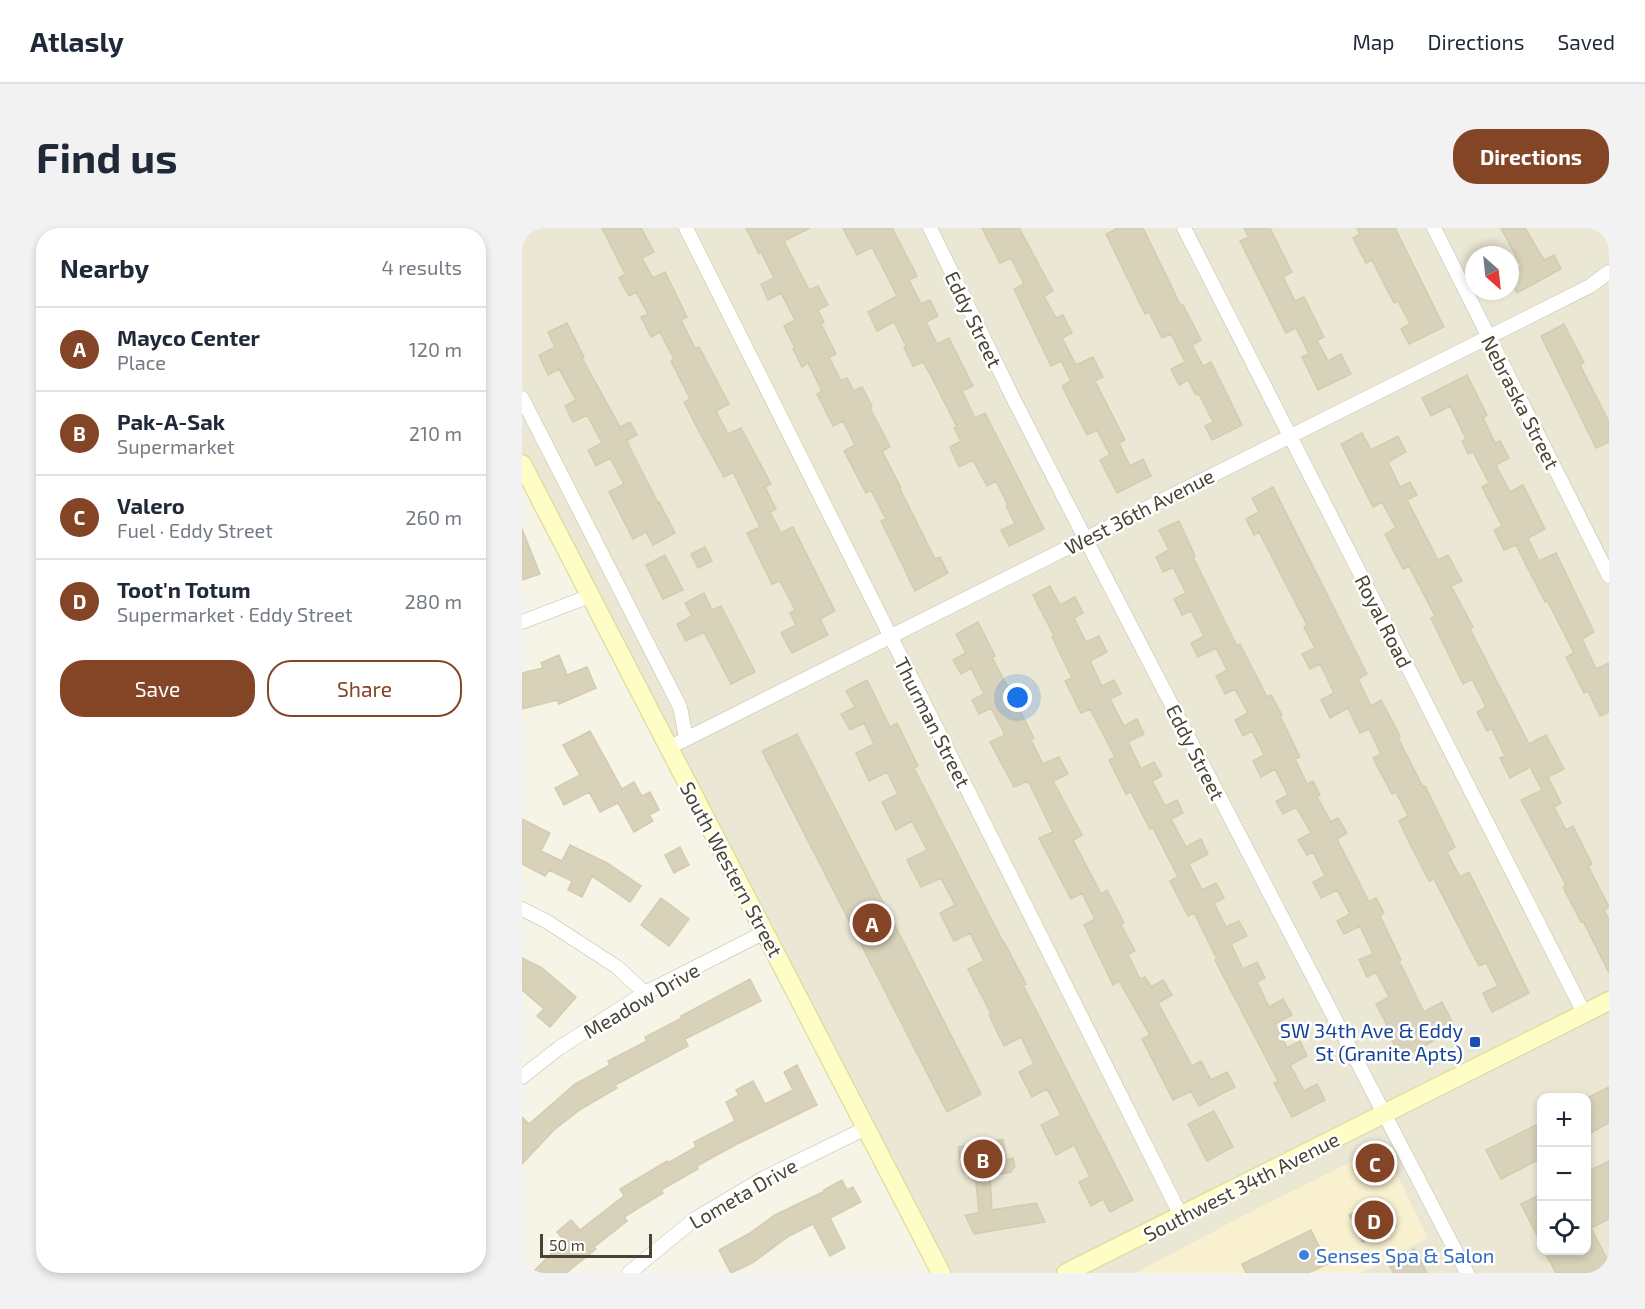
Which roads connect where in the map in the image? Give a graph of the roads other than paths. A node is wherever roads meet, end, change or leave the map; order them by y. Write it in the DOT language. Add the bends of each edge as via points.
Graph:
graph roads {
  1 [pos="686,228"];
  2 [pos="930,228"];
  3 [pos="1184,228"];
  4 [pos="1434,228"];
  5 [pos="1609,272"];
  6 [pos="1488,336"];
  7 [pos="522,398"];
  8 [pos="1290,436"];
  9 [pos="522,464"];
  10 [pos="1085,538"];
  11 [pos="1609,576"];
  12 [pos="590,596"];
  13 [pos="522,622"];
  14 [pos="890,636"];
  15 [pos="686,738"];
  16 [pos="668,748"];
  17 [pos="522,909"];
  18 [pos="765,932"];
  19 [pos="645,993"];
  20 [pos="1609,1001"];
  21 [pos="1584,1013"];
  22 [pos="522,1077"];
  23 [pos="1385,1114"];
  24 [pos="866,1128"];
  25 [pos="1181,1216"];
  26 [pos="629,1273"];
  27 [pos="942,1273"];
  28 [pos="1066,1273"];
  29 [pos="1467,1273"];
  1 -- 14 [label="street, Thurman Street"];
  2 -- 10 [label="street, Eddy Street"];
  3 -- 8 [label="street, Royal Road"];
  4 -- 6 [label="street, Nebraska Street"];
  5 -- 6 [label="street, West 36th Avenue"];
  6 -- 8 [label="street, West 36th Avenue"];
  6 -- 11 [label="street, Nebraska Street"];
  7 -- 15 [label="street" via="680,707"];
  8 -- 10 [label="street, West 36th Avenue"];
  8 -- 21 [label="street, Royal Road"];
  9 -- 12 [label="main road, South Western Street"];
  10 -- 14 [label="street, West 36th Avenue"];
  10 -- 23 [label="street, Eddy Street"];
  12 -- 13 [label="street"];
  12 -- 16 [label="main road, South Western Street"];
  14 -- 15 [label="street, West 36th Avenue"];
  14 -- 25 [label="street, Thurman Street"];
  15 -- 16 [label="street, West 36th Avenue"];
  16 -- 18 [label="main road, South Western Street"];
  17 -- 19 [label="street" via="617,967"];
  18 -- 19 [label="street, Meadow Drive"];
  18 -- 24 [label="main road, South Western Street"];
  19 -- 22 [label="street, Meadow Drive"];
  20 -- 21 [label="main road, Southwest 34th Avenue"];
  21 -- 23 [label="main road, Southwest 34th Avenue"];
  23 -- 25 [label="main road, Southwest 34th Avenue"];
  23 -- 29 [label="street, Eddy Street"];
  24 -- 26 [label="street, Lometa Drive" via="764,1178 695,1219"];
  24 -- 27 [label="main road, South Western Street"];
  25 -- 28 [label="main road, Southwest 34th Avenue"];
}
